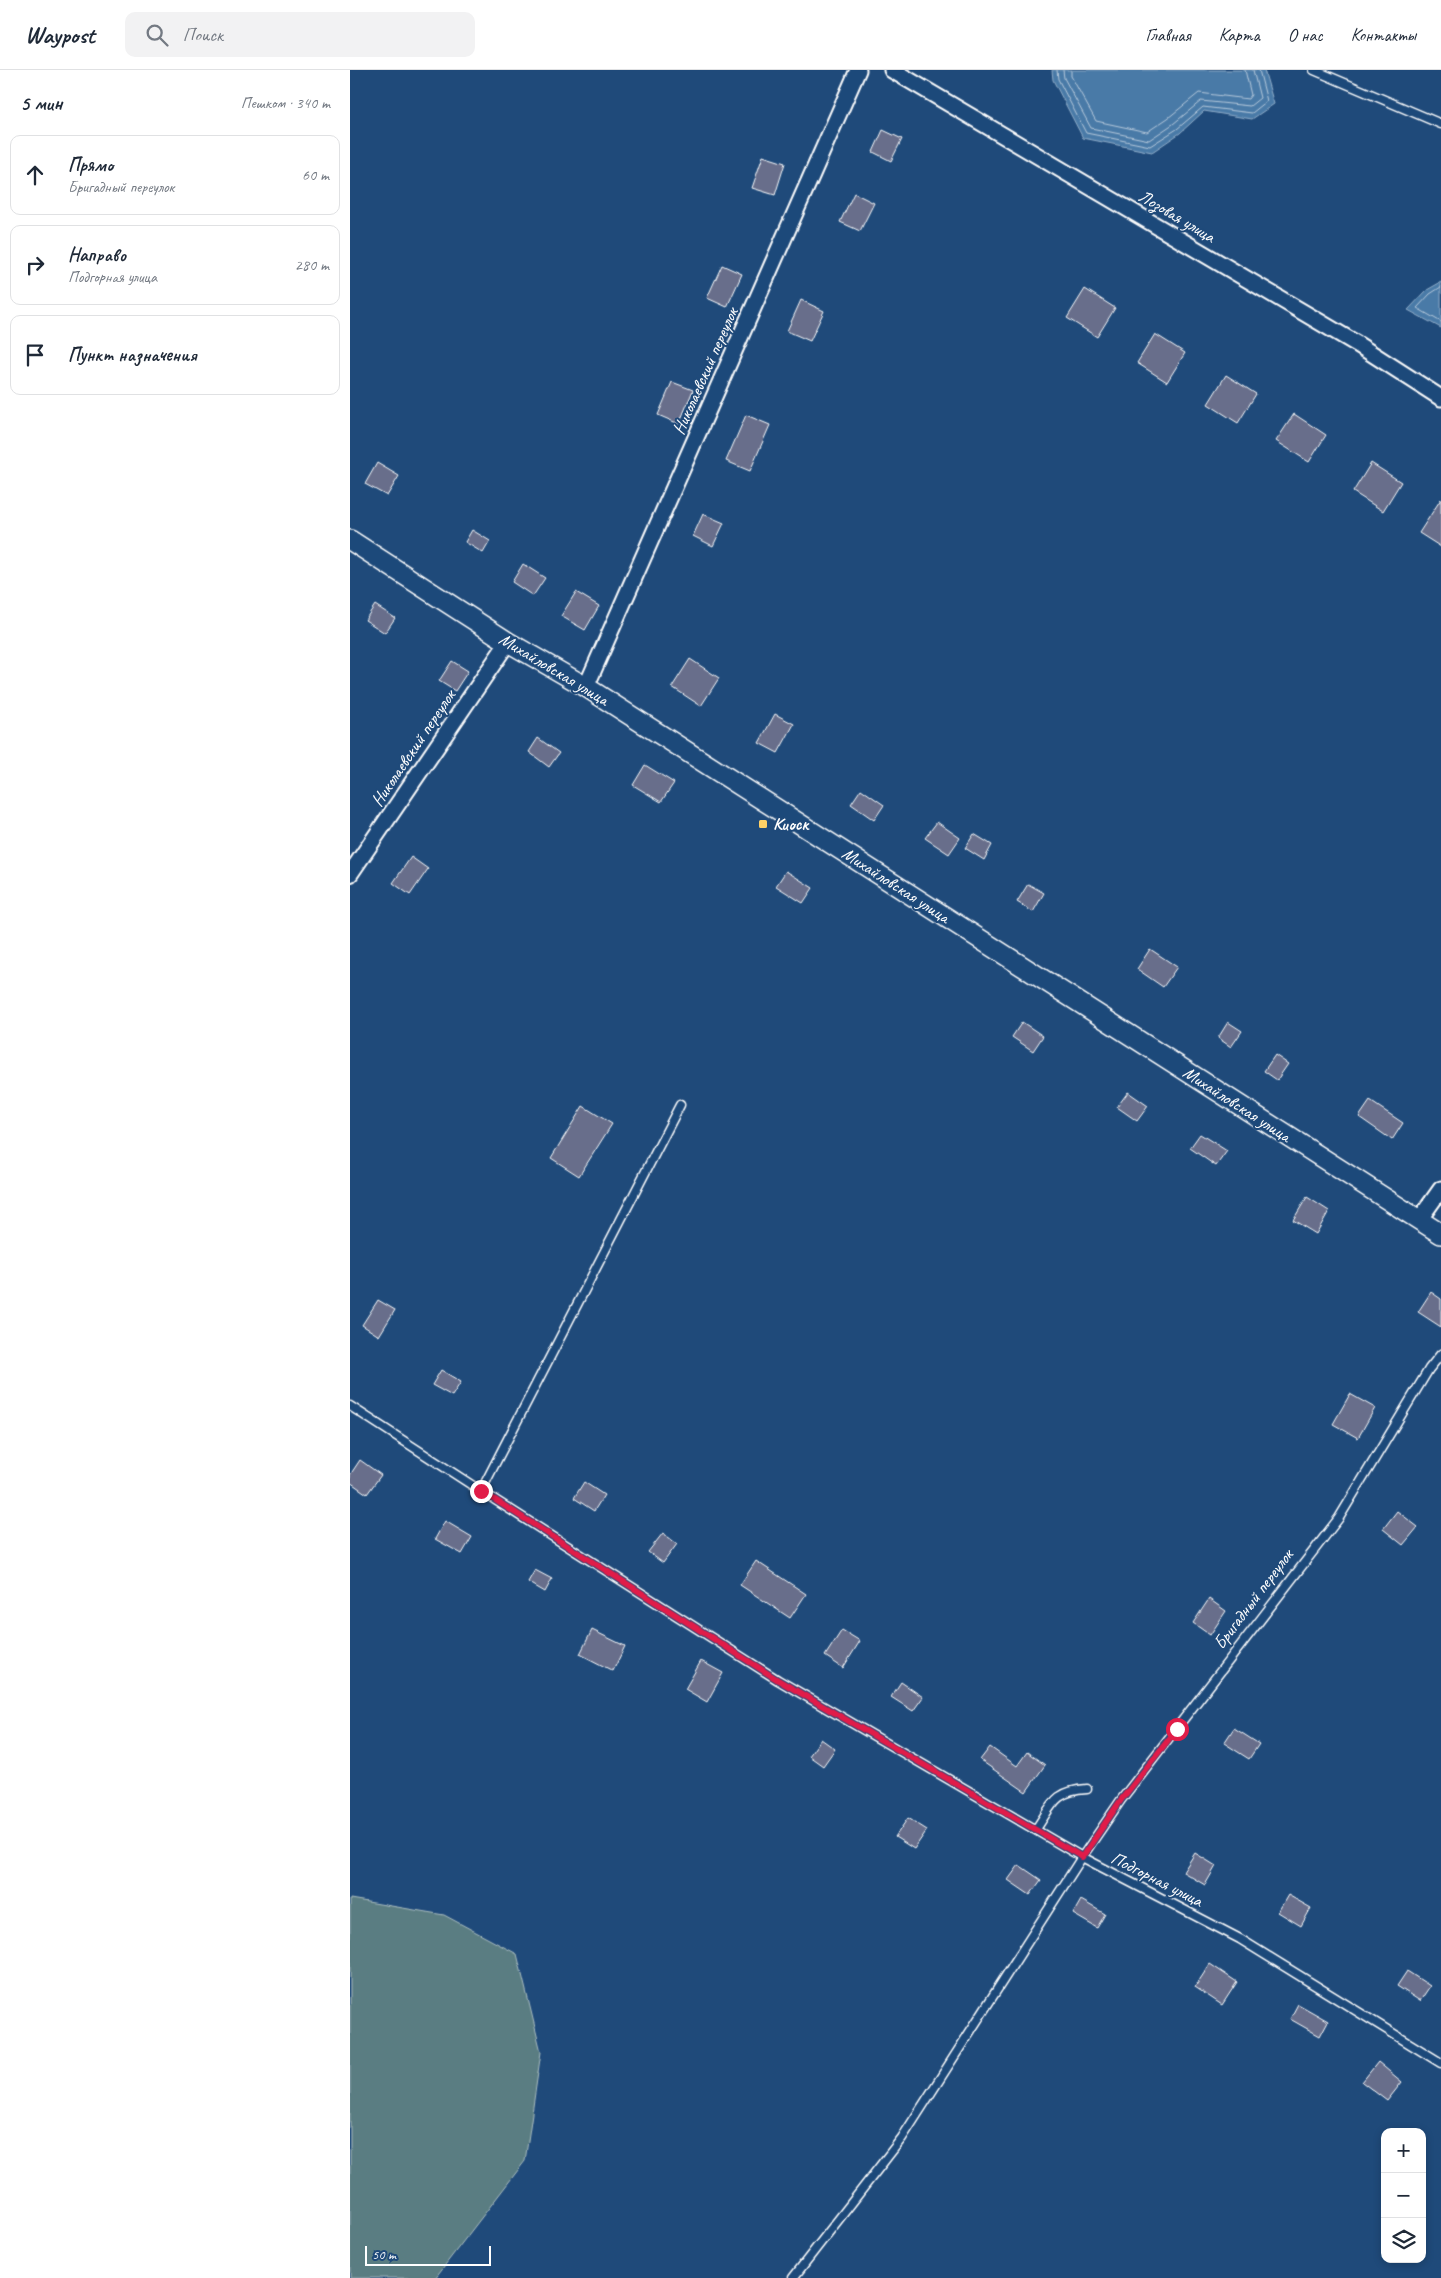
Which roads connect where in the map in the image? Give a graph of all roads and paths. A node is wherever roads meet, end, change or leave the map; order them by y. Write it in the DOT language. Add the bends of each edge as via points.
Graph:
graph roads {
  1 [pos="858,70"];
  2 [pos="892,70"];
  3 [pos="1314,70"];
  4 [pos="1441,124"];
  5 [pos="1441,398"];
  6 [pos="350,540"];
  7 [pos="508,642"];
  8 [pos="586,687"];
  9 [pos="350,874"];
  10 [pos="680,1105"];
  11 [pos="1441,1189"];
  12 [pos="1419,1220"];
  13 [pos="1441,1234"];
  14 [pos="1441,1354"];
  15 [pos="350,1406"];
  16 [pos="481,1491"];
  17 [pos="1087,1789"];
  18 [pos="1036,1829"];
  19 [pos="1082,1857"];
  20 [pos="1441,2063"];
  21 [pos="793,2278"];
  1 -- 8 [label="street, Николаевский переулок"];
  2 -- 5 [label="street, Лозовая улица" via="1357,344"];
  3 -- 4 [label="lane"];
  6 -- 7 [label="street, Михайловская улица"];
  7 -- 8 [label="street, Михайловская улица"];
  7 -- 9 [label="street, Николаевский переулок"];
  8 -- 12 [label="street, Михайловская улица"];
  10 -- 16 [label="lane"];
  11 -- 12 [label="street"];
  12 -- 13 [label="street, Михайловская улица"];
  14 -- 19 [label="lane, Бригадный переулок" via="1339,1518 1121,1800"];
  15 -- 16 [label="lane, Подгорная улица"];
  16 -- 18 [label="lane, Подгорная улица" via="778,1680"];
  17 -- 18 [label="lane" via="1070,1790 1060,1795"];
  18 -- 19 [label="lane, Подгорная улица"];
  19 -- 20 [label="lane, Подгорная улица" via="1240,1939"];
  19 -- 21 [label="lane, Бригадный переулок" via="902,2138"];
}
